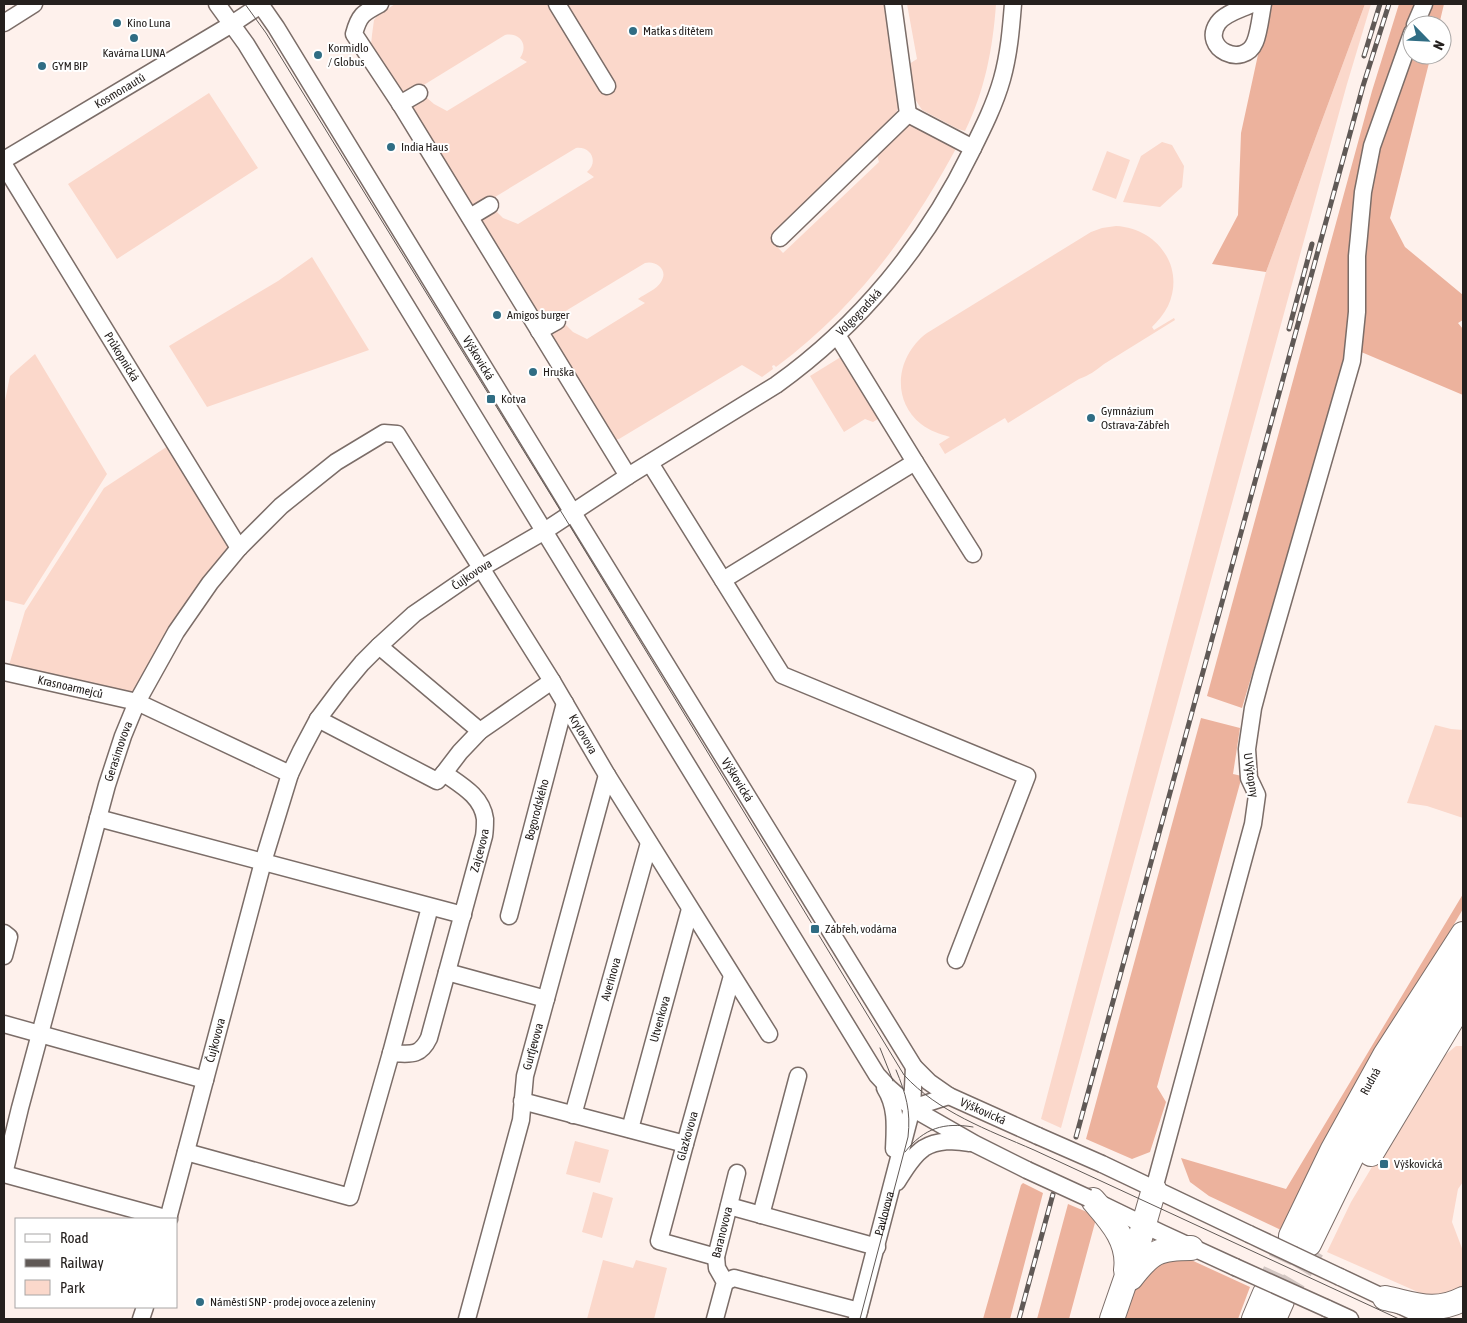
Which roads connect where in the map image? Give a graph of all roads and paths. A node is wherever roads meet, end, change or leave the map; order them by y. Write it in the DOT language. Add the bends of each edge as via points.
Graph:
graph roads {
  1 [pos="34,4"];
  2 [pos="217,4"];
  3 [pos="261,4"];
  4 [pos="380,4"];
  5 [pos="558,4"];
  6 [pos="893,4"];
  7 [pos="1013,4"];
  8 [pos="1252,4"];
  9 [pos="1263,4"];
  10 [pos="4,23"];
  11 [pos="232,24"];
  12 [pos="1402,61"];
  13 [pos="607,86"];
  14 [pos="419,93"];
  15 [pos="400,104"];
  16 [pos="908,114"];
  17 [pos="973,148"];
  18 [pos="4,160"];
  19 [pos="4,165"];
  20 [pos="490,205"];
  21 [pos="470,218"];
  22 [pos="780,238"];
  23 [pos="557,321"];
  24 [pos="539,331"];
  25 [pos="838,336"];
  26 [pos="397,434"];
  27 [pos="914,462"];
  28 [pos="650,463"];
  29 [pos="628,476"];
  30 [pos="573,513"];
  31 [pos="543,532"];
  32 [pos="239,548"];
  33 [pos="973,554"];
  34 [pos="481,568"];
  35 [pos="723,580"];
  36 [pos="378,646"];
  37 [pos="4,672"];
  38 [pos="552,681"];
  39 [pos="137,702"];
  40 [pos="565,703"];
  41 [pos="318,719"];
  42 [pos="480,730"];
  43 [pos="290,774"];
  44 [pos="607,775"];
  45 [pos="440,777"];
  46 [pos="98,818"];
  47 [pos="649,842"];
  48 [pos="263,862"];
  49 [pos="430,907"];
  50 [pos="690,909"];
  51 [pos="463,915"];
  52 [pos="509,916"];
  53 [pos="1463,934"];
  54 [pos="6,935"];
  55 [pos="4,956"];
  56 [pos="956,960"];
  57 [pos="1463,968"];
  58 [pos="448,972"];
  59 [pos="732,976"];
  60 [pos="546,999"];
  61 [pos="1463,1001"];
  62 [pos="4,1024"];
  63 [pos="1463,1032"];
  64 [pos="40,1034"];
  65 [pos="769,1034"];
  66 [pos="391,1053"];
  67 [pos="914,1067"];
  68 [pos="1421,1069"];
  69 [pos="877,1075"];
  70 [pos="798,1076"];
  71 [pos="205,1080"];
  72 [pos="949,1096"];
  73 [pos="522,1102"];
  74 [pos="912,1108"];
  75 [pos="573,1114"];
  76 [pos="630,1130"];
  77 [pos="685,1144"];
  78 [pos="975,1144"];
  79 [pos="186,1152"];
  80 [pos="737,1173"];
  81 [pos="4,1174"];
  82 [pos="1154,1189"];
  83 [pos="891,1190"];
  84 [pos="1090,1199"];
  85 [pos="729,1206"];
  86 [pos="761,1215"];
  87 [pos="164,1218"];
  88 [pos="168,1218"];
  89 [pos="1143,1225"];
  90 [pos="1305,1242"];
  91 [pos="877,1247"];
  92 [pos="1191,1248"];
  93 [pos="716,1257"];
  94 [pos="725,1282"];
  95 [pos="1124,1288"];
  96 [pos="1385,1298"];
  97 [pos="1463,1299"];
  98 [pos="1274,1304"];
  99 [pos="858,1315"];
  100 [pos="467,1319"];
  101 [pos="715,1319"];
  102 [pos="1112,1319"];
  103 [pos="1254,1319"];
  104 [pos="1350,1319"];
  105 [pos="1429,1319"];
  1 -- 10 [label="street"];
  2 -- 11 [label="street"];
  3 -- 11 [label="street, Kosmonautů"];
  3 -- 30 [label="street, Výškovická"];
  4 -- 15 [label="street" via="364,13 354,34"];
  5 -- 13 [label="street"];
  6 -- 16 [label="street"];
  7 -- 17 [label="street, Volgogradská" via="1002,80"];
  8 -- 9 [label="street" via="1218,22 1214,39 1223,52 1236,55 1250,50 1255,42"];
  11 -- 18 [label="street, Kosmonautů"];
  11 -- 31 [label="street"];
  12 -- 82 [label="street, U Výtopny" via="1372,146 1364,192 1352,361 1262,674 1246,749 1249,778 1257,795 1254,824"];
  14 -- 15 [label="street"];
  15 -- 21 [label="street"];
  16 -- 17 [label="street"];
  16 -- 22 [label="street"];
  17 -- 25 [label="street, Volgogradská" via="926,230 896,271"];
  19 -- 32 [label="street, Průkopnická"];
  20 -- 21 [label="street"];
  21 -- 24 [label="street"];
  23 -- 24 [label="street"];
  24 -- 29 [label="street"];
  25 -- 27 [label="street"];
  25 -- 28 [label="street, Volgogradská" via="776,385"];
  26 -- 32 [label="street, Gerasimovova" via="384,433 336,462 281,506"];
  26 -- 34 [label="street, Krylovova"];
  27 -- 33 [label="street"];
  27 -- 35 [label="street"];
  28 -- 29 [label="street, Volgogradská"];
  28 -- 35 [label="street"];
  29 -- 30 [label="street, Volgogradská"];
  30 -- 31 [label="street, Čujkovova"];
  30 -- 67 [label="street, Výškovická"];
  31 -- 34 [label="street, Čujkovova"];
  31 -- 69 [label="street"];
  32 -- 39 [label="street, Gerasimovova" via="176,632"];
  34 -- 36 [label="street, Čujkovova" via="414,614"];
  34 -- 38 [label="street, Krylovova"];
  35 -- 56 [label="street" via="782,675 1027,776"];
  36 -- 41 [label="street, Čujkovova"];
  36 -- 42 [label="street"];
  37 -- 39 [label="street, Krasnoarmejců"];
  38 -- 40 [label="street, Krylovova"];
  38 -- 42 [label="street"];
  39 -- 43 [label="street, Krasnoarmejců"];
  39 -- 46 [label="street, Gerasimovova"];
  40 -- 44 [label="street, Krylovova"];
  40 -- 52 [label="street, Bogorodského"];
  41 -- 43 [label="street, Čujkovova"];
  41 -- 45 [label="street"];
  42 -- 45 [label="street"];
  43 -- 48 [label="street, Čujkovova"];
  44 -- 47 [label="street, Krylovova"];
  44 -- 60 [label="street, Gurťjevova"];
  45 -- 51 [label="street, Zajcevova" via="468,789 479,803 485,819 484,836"];
  46 -- 48 [label="street"];
  46 -- 64 [label="street, Gerasimovova"];
  47 -- 50 [label="street, Krylovova"];
  47 -- 75 [label="street, Averinova"];
  48 -- 49 [label="street"];
  48 -- 71 [label="street, Čujkovova"];
  49 -- 51 [label="street"];
  49 -- 66 [label="street"];
  50 -- 59 [label="street, Krylovova"];
  50 -- 76 [label="street, Utvenkova"];
  51 -- 58 [label="street, Zajcevova"];
  53 -- 90 [label="highway, Rudná" via="1385,1055 1333,1149"];
  54 -- 55 [label="street"];
  57 -- 90 [label="highway, Rudná" via="1356,1147"];
  58 -- 60 [label="street"];
  58 -- 66 [label="street, Zajcevova" via="425,1048 413,1054"];
  59 -- 65 [label="street, Krylovova"];
  59 -- 77 [label="street, Glazkovova"];
  60 -- 73 [label="street, Gurťjevova" via="525,1076"];
  61 -- 68 [label="highway"];
  62 -- 64 [label="street"];
  63 -- 68 [label="highway" via="1447,1041"];
  64 -- 71 [label="street"];
  64 -- 81 [label="street, Gerasimovova"];
  66 -- 79 [label="street" via="350,1197"];
  67 -- 72 [label="street, Výškovická"];
  67 -- 74 [label="street, Pavlovova"];
  68 -- 90 [label="highway"];
  69 -- 74 [label="street"];
  69 -- 83 [label="street" via="889,1095 894,1112"];
  70 -- 86 [label="street"];
  71 -- 79 [label="street, Čujkovova"];
  72 -- 74 [label="street"];
  72 -- 82 [label="street, Výškovická, bridge"];
  73 -- 75 [label="street"];
  73 -- 100 [label="street, Gurťjevova" via="521,1120"];
  74 -- 78 [label="street"];
  74 -- 83 [label="street, Pavlovova"];
  75 -- 76 [label="street"];
  76 -- 77 [label="street"];
  77 -- 93 [label="street, Glazkovova" via="659,1242"];
  78 -- 83 [label="street" via="957,1140 924,1148"];
  78 -- 84 [label="street, bridge"];
  79 -- 88 [label="street, Čujkovova"];
  80 -- 85 [label="street, Baranovova"];
  81 -- 87 [label="street, Čujkovova"];
  82 -- 89 [label="highway"];
  82 -- 96 [label="street, Výškovická, bridge"];
  83 -- 91 [label="street, Pavlovova"];
  84 -- 89 [label="street"];
  84 -- 95 [label="highway" via="1112,1221 1125,1247"];
  85 -- 86 [label="street"];
  85 -- 93 [label="street, Baranovova"];
  86 -- 91 [label="street"];
  89 -- 92 [label="street"];
  89 -- 95 [label="highway"];
  91 -- 99 [label="street, Pavlovova"];
  92 -- 95 [label="highway" via="1154,1254"];
  92 -- 104 [label="street, bridge"];
  93 -- 94 [label="street, Baranovova" via="717,1268"];
  94 -- 99 [label="street" via="734,1278"];
  94 -- 101 [label="street"];
  95 -- 102 [label="highway"];
  96 -- 97 [label="highway" via="1432,1308"];
  96 -- 105 [label="street, Výškovická"];
  98 -- 103 [label="highway"];
}
